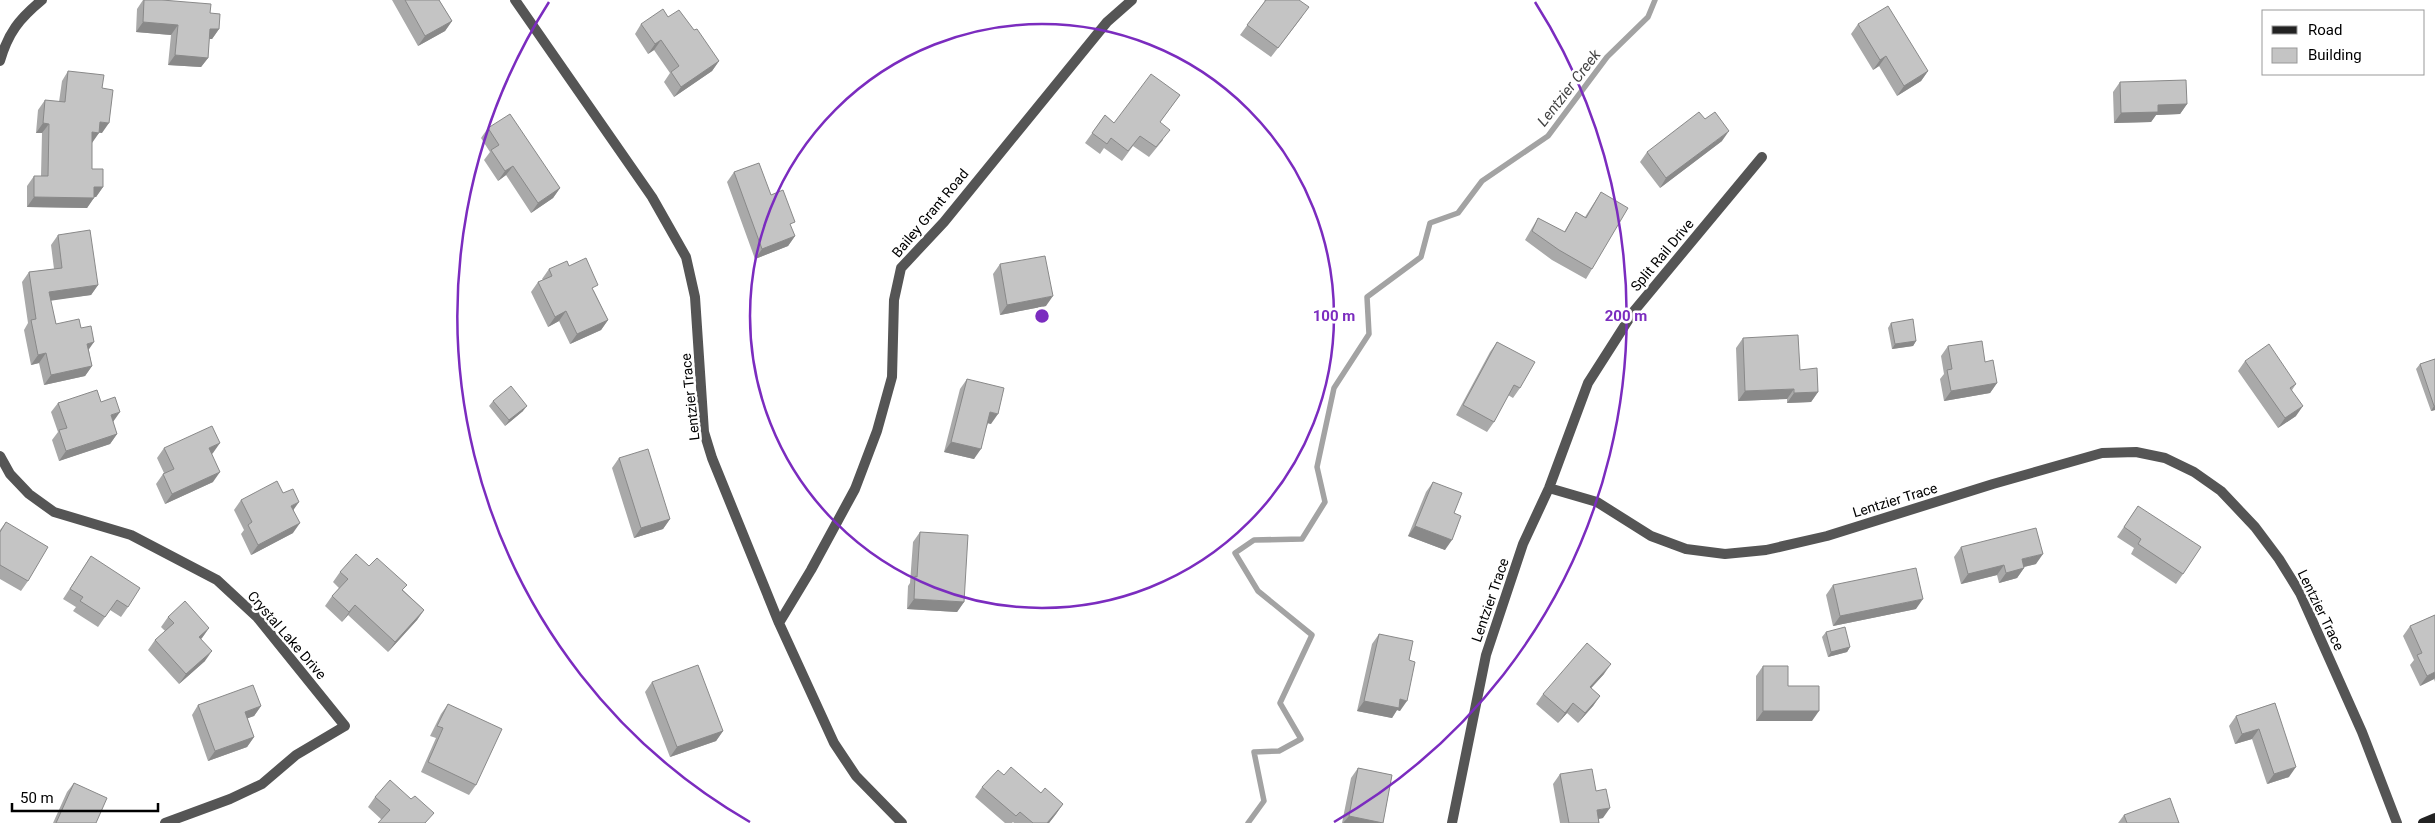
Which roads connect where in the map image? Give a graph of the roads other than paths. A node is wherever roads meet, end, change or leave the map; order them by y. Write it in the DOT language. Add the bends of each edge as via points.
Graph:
graph roads {
  1 [pos="42,0"];
  2 [pos="1132,0"];
  3 [pos="516,1"];
  4 [pos="0,62"];
  5 [pos="1762,157"];
  6 [pos="0,456"];
  7 [pos="1548,488"];
  8 [pos="779,623"];
  9 [pos="2435,818"];
  10 [pos="165,823"];
  11 [pos="902,823"];
  12 [pos="1452,823"];
  13 [pos="2397,823"];
  14 [pos="2423,823"];
  1 -- 4 [label="street" via="21,18 6,41"];
  2 -- 8 [label="street, Bailey Grant Road" via="1107,22 944,222 901,268 894,300 892,377 876,431 855,489 812,570"];
  3 -- 8 [label="street, Lentzier Trace" via="652,197 686,257 695,297 704,432"];
  5 -- 7 [label="street, Split Rail Drive" via="1634,311 1588,383"];
  6 -- 10 [label="street, Crystal Lake Drive" via="10,474 29,494 54,512 131,535 217,580 257,617 345,726 296,755 262,784"];
  7 -- 12 [label="street, Lentzier Trace" via="1524,544 1486,655"];
  7 -- 13 [label="street, Lentzier Trace" via="1597,502 1651,536 1686,549 1725,554 1766,550 1827,536 2102,454 2136,452 2165,458 2194,472 2221,491 2280,559 2300,593"];
  8 -- 11 [label="street, Lentzier Trace" via="834,743 856,776"];
  9 -- 14 [label="street"];
}
